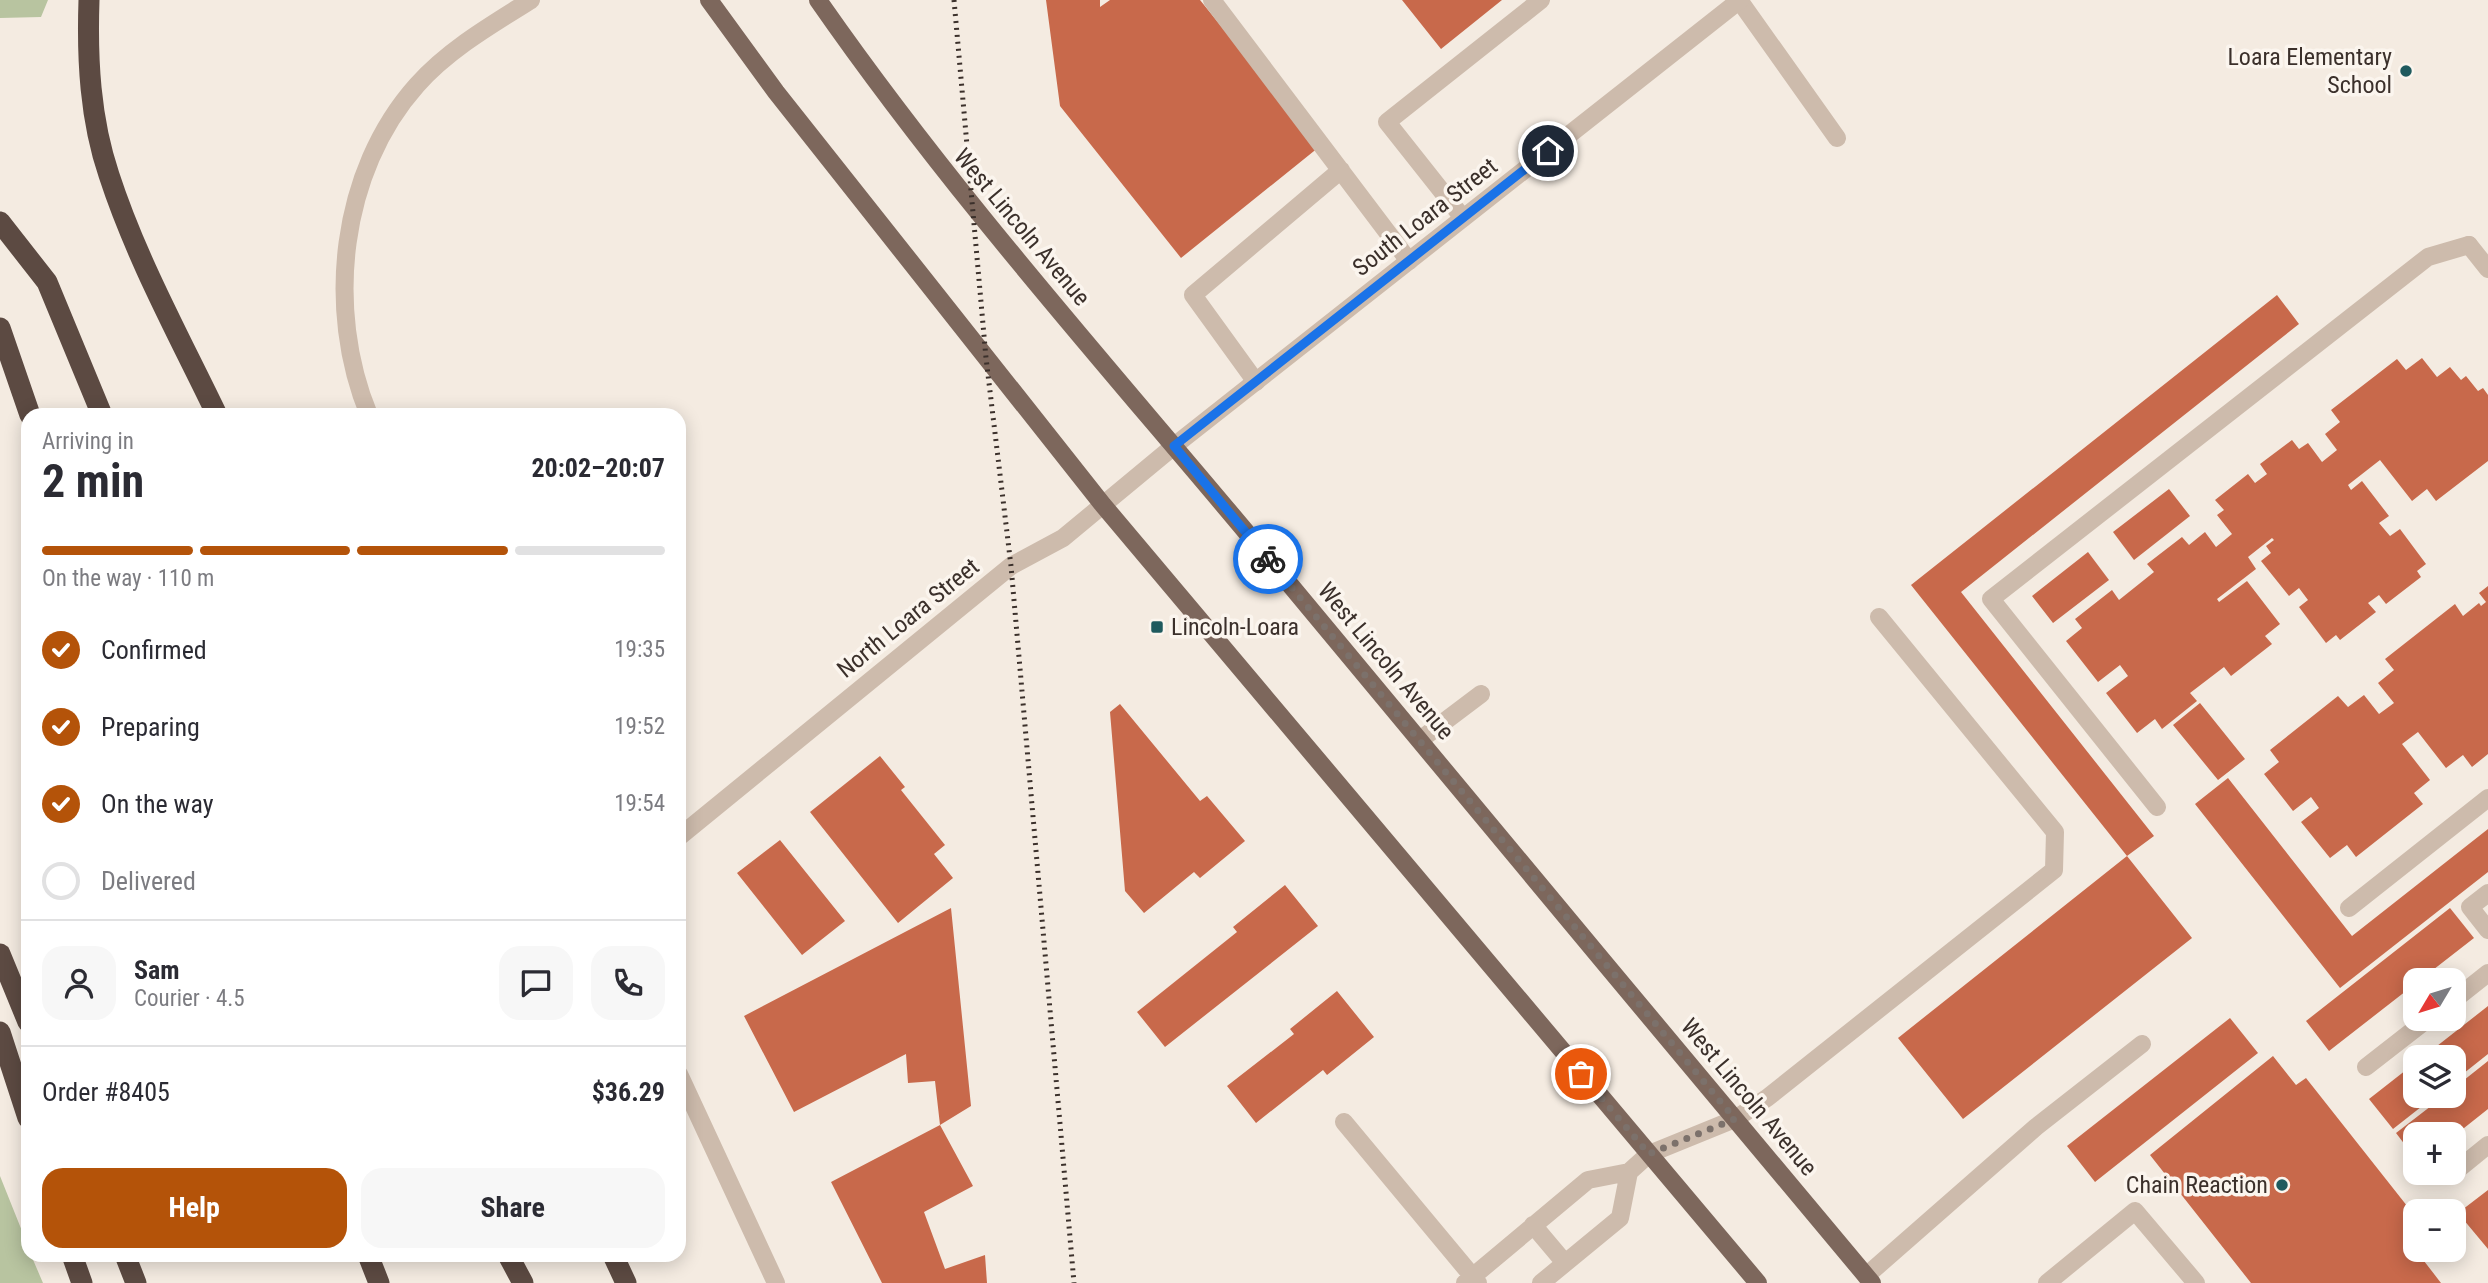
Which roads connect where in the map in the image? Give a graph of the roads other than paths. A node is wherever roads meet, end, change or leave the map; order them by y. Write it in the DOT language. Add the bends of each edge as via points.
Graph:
graph roads {
  1 [pos="89,0"];
  2 [pos="531,0"];
  3 [pos="709,0"];
  4 [pos="818,0"];
  5 [pos="1212,0"];
  6 [pos="1541,0"];
  7 [pos="1739,0"];
  8 [pos="1837,138"];
  9 [pos="1341,170"];
  10 [pos="1463,218"];
  11 [pos="0,222"];
  12 [pos="1409,261"];
  13 [pos="2488,269"];
  14 [pos="0,328"];
  15 [pos="1256,382"];
  16 [pos="28,408"];
  17 [pos="99,408"];
  18 [pos="214,408"];
  19 [pos="366,408"];
  20 [pos="1174,446"];
  21 [pos="1103,505"];
  22 [pos="1879,617"];
  23 [pos="1481,694"];
  24 [pos="1420,740"];
  25 [pos="2488,798"];
  26 [pos="2157,807"];
  27 [pos="686,831"];
  28 [pos="2488,893"];
  29 [pos="2348,908"];
  30 [pos="2488,930"];
  31 [pos="0,954"];
  32 [pos="2488,973"];
  33 [pos="2466,990"];
  34 [pos="21,1005"];
  35 [pos="2412,1031"];
  36 [pos="0,1032"];
  37 [pos="2142,1044"];
  38 [pos="2366,1067"];
  39 [pos="686,1089"];
  40 [pos="21,1096"];
  41 [pos="1735,1119"];
  42 [pos="1344,1122"];
  43 [pos="2488,1144"];
  44 [pos="1649,1154"];
  45 [pos="2466,1162"];
  46 [pos="1629,1172"];
  47 [pos="1533,1225"];
  48 [pos="74,1262"];
  49 [pos="128,1262"];
  50 [pos="371,1262"];
  51 [pos="512,1262"];
  52 [pos="616,1262"];
  53 [pos="1565,1263"];
  54 [pos="1869,1279"];
  55 [pos="1472,1281"];
  56 [pos="82,1283"];
  57 [pos="136,1283"];
  58 [pos="379,1283"];
  59 [pos="523,1283"];
  60 [pos="626,1283"];
  61 [pos="776,1283"];
  62 [pos="1541,1283"];
  63 [pos="1758,1283"];
  64 [pos="2047,1283"];
  65 [pos="2196,1283"];
  1 -- 18 [label="highway" via="87,48 93,106 108,174 144,264"];
  2 -- 19 [label="street" via="446,57 393,114 373,151 346,248 344,298 351,354"];
  3 -- 21 [label="main road" via="776,92"];
  4 -- 20 [label="main road, West Lincoln Avenue" via="971,205"];
  5 -- 9 [label="street"];
  6 -- 10 [label="street" via="1387,122"];
  7 -- 8 [label="street"];
  7 -- 10 [label="street, South Loara Street"];
  9 -- 12 [label="street"];
  9 -- 15 [label="street" via="1193,295"];
  10 -- 12 [label="street, South Loara Street"];
  11 -- 17 [label="highway" via="47,282"];
  12 -- 15 [label="street, South Loara Street"];
  13 -- 26 [label="street" via="2469,245 2428,257 1992,599"];
  14 -- 16 [label="highway"];
  15 -- 20 [label="street, South Loara Street"];
  20 -- 21 [label="street, North Loara Street"];
  20 -- 24 [label="main road, West Lincoln Avenue"];
  21 -- 27 [label="street, North Loara Street" via="1063,538 1011,566"];
  21 -- 44 [label="main road"];
  22 -- 41 [label="street" via="2055,832 2054,870"];
  23 -- 24 [label="street"];
  24 -- 41 [label="main road, West Lincoln Avenue"];
  25 -- 29 [label="street"];
  28 -- 30 [label="street" via="2470,907"];
  31 -- 34 [label="highway"];
  32 -- 33 [label="street"];
  35 -- 38 [label="street"];
  36 -- 40 [label="highway"];
  37 -- 54 [label="street" via="2036,1127"];
  39 -- 61 [label="street"];
  41 -- 44 [label="street"];
  41 -- 54 [label="main road, West Lincoln Avenue"];
  42 -- 55 [label="street"];
  43 -- 45 [label="street"];
  44 -- 46 [label="street"];
  44 -- 63 [label="main road"];
  46 -- 47 [label="street" via="1588,1180"];
  46 -- 53 [label="street" via="1620,1218"];
  47 -- 53 [label="street"];
  47 -- 55 [label="street"];
  48 -- 56 [label="highway"];
  49 -- 57 [label="highway"];
  50 -- 58 [label="highway"];
  51 -- 59 [label="highway"];
  52 -- 60 [label="highway"];
  53 -- 62 [label="street"];
  64 -- 65 [label="street" via="2135,1211"];
}
